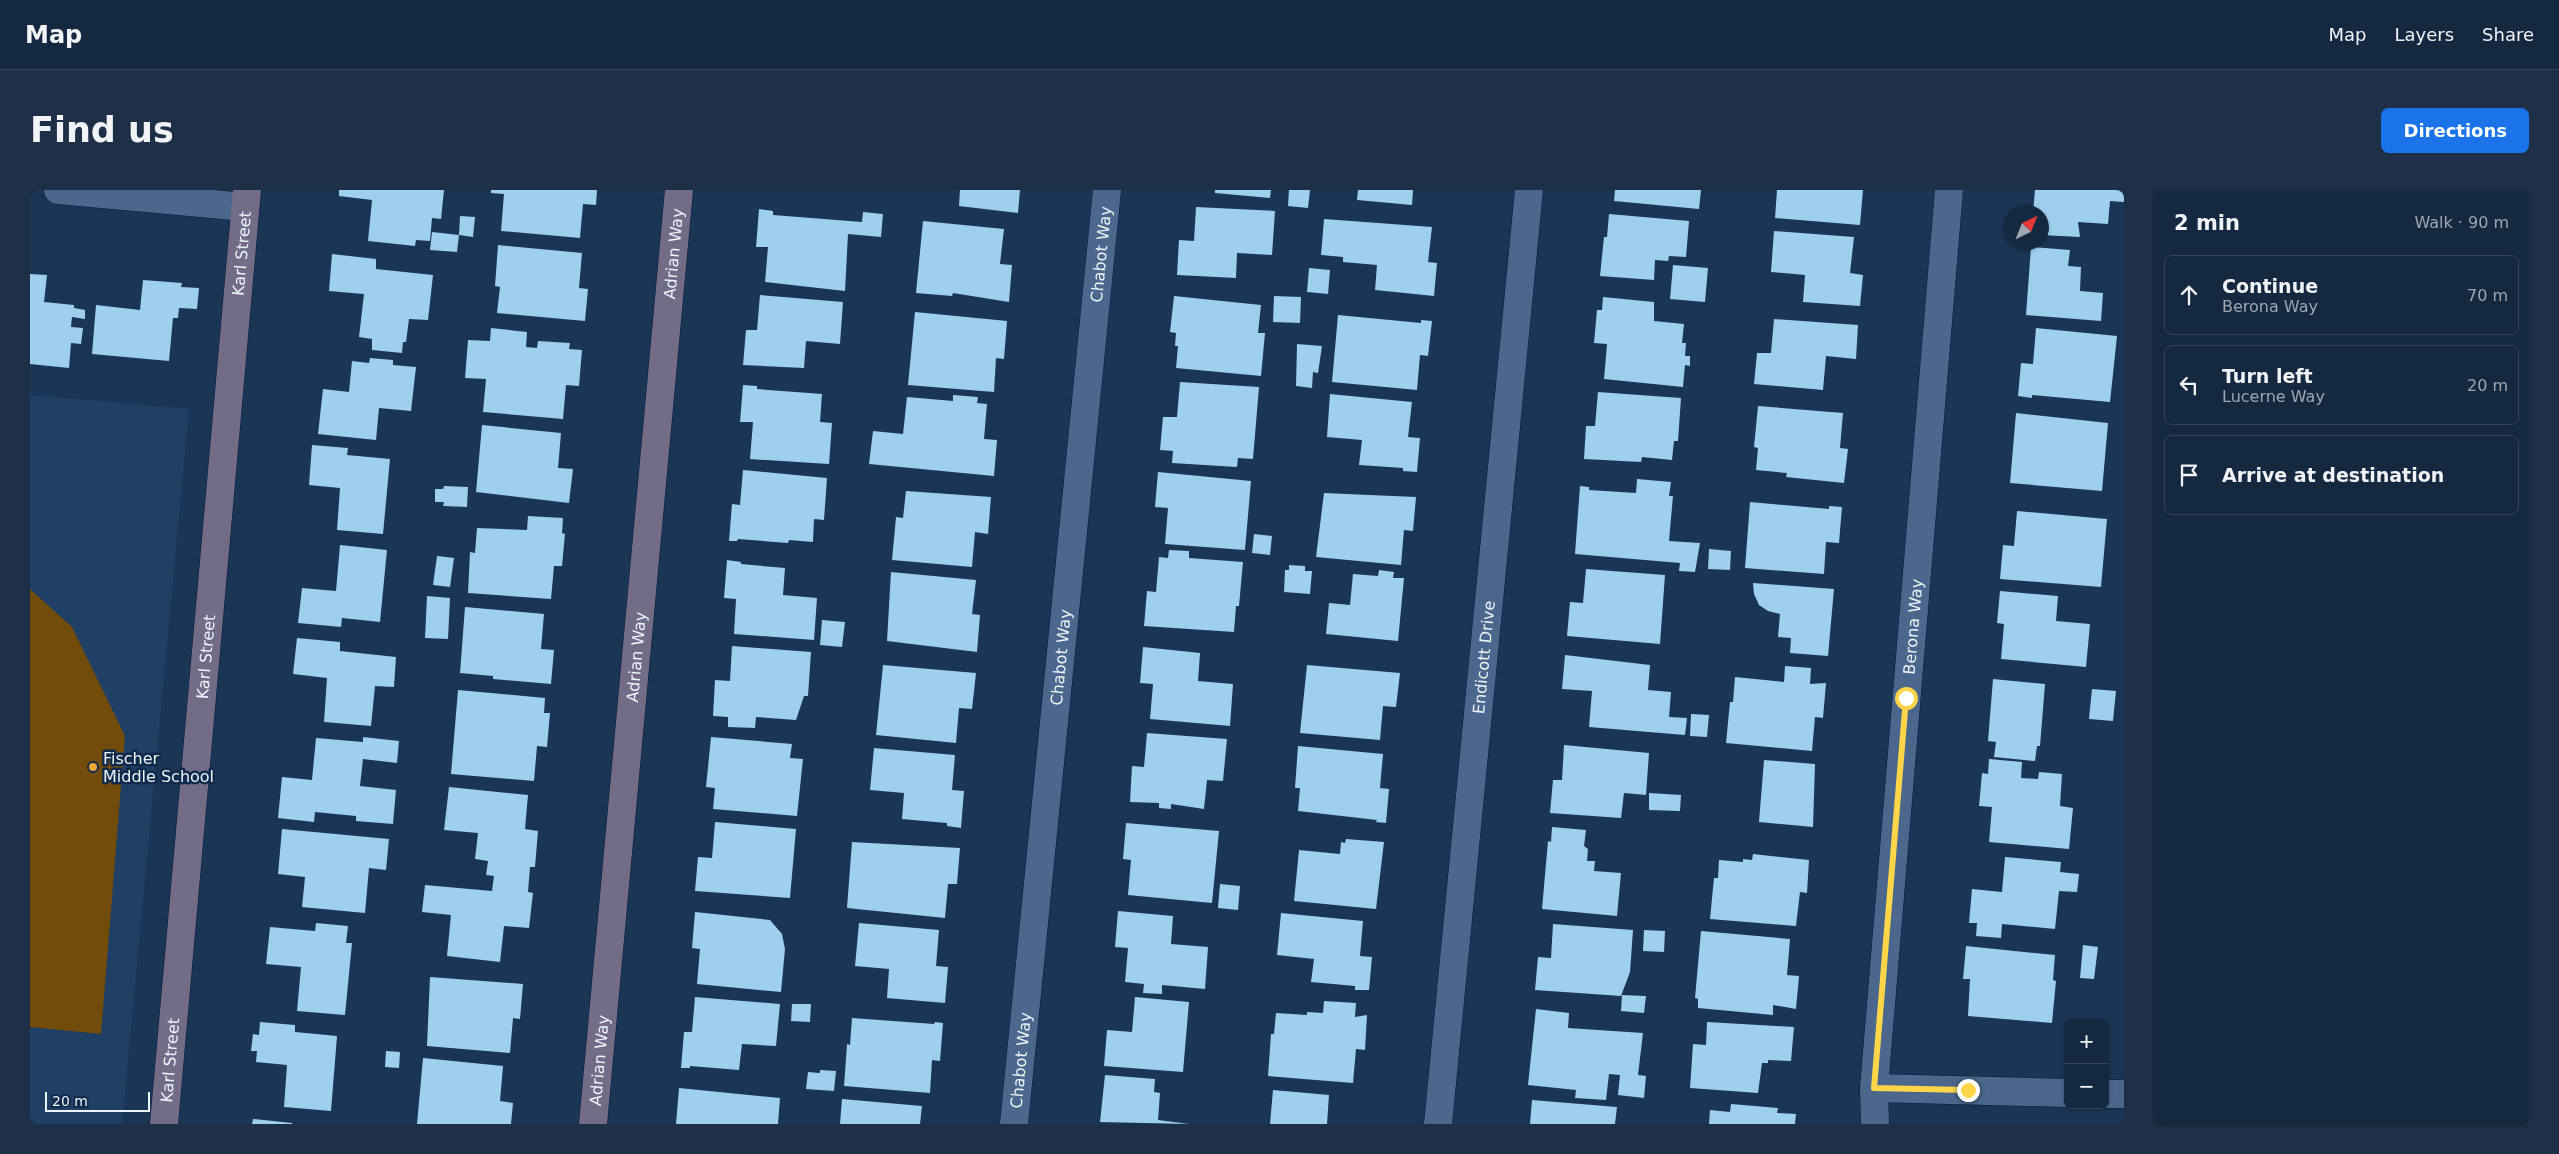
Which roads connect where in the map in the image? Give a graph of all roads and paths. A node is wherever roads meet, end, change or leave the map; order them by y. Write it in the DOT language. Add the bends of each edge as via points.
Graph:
graph roads {
  1 [pos="58,190"];
  2 [pos="679,190"];
  3 [pos="1107,190"];
  4 [pos="1529,190"];
  5 [pos="1949,190"];
  6 [pos="246,198"];
  7 [pos="1874,1088"];
  8 [pos="2064,1093"];
  9 [pos="2109,1094"];
  10 [pos="2124,1094"];
  11 [pos="164,1124"];
  12 [pos="593,1124"];
  13 [pos="1014,1124"];
  14 [pos="1438,1124"];
  15 [pos="1875,1124"];
  1 -- 6 [label="street"];
  2 -- 12 [label="street, Adrian Way"];
  3 -- 13 [label="street, Chabot Way"];
  4 -- 14 [label="street, Endicott Drive"];
  5 -- 7 [label="street, Berona Way"];
  6 -- 11 [label="street, Karl Street"];
  7 -- 8 [label="street"];
  7 -- 15 [label="street, Berona Way"];
  9 -- 10 [label="street"];
}
